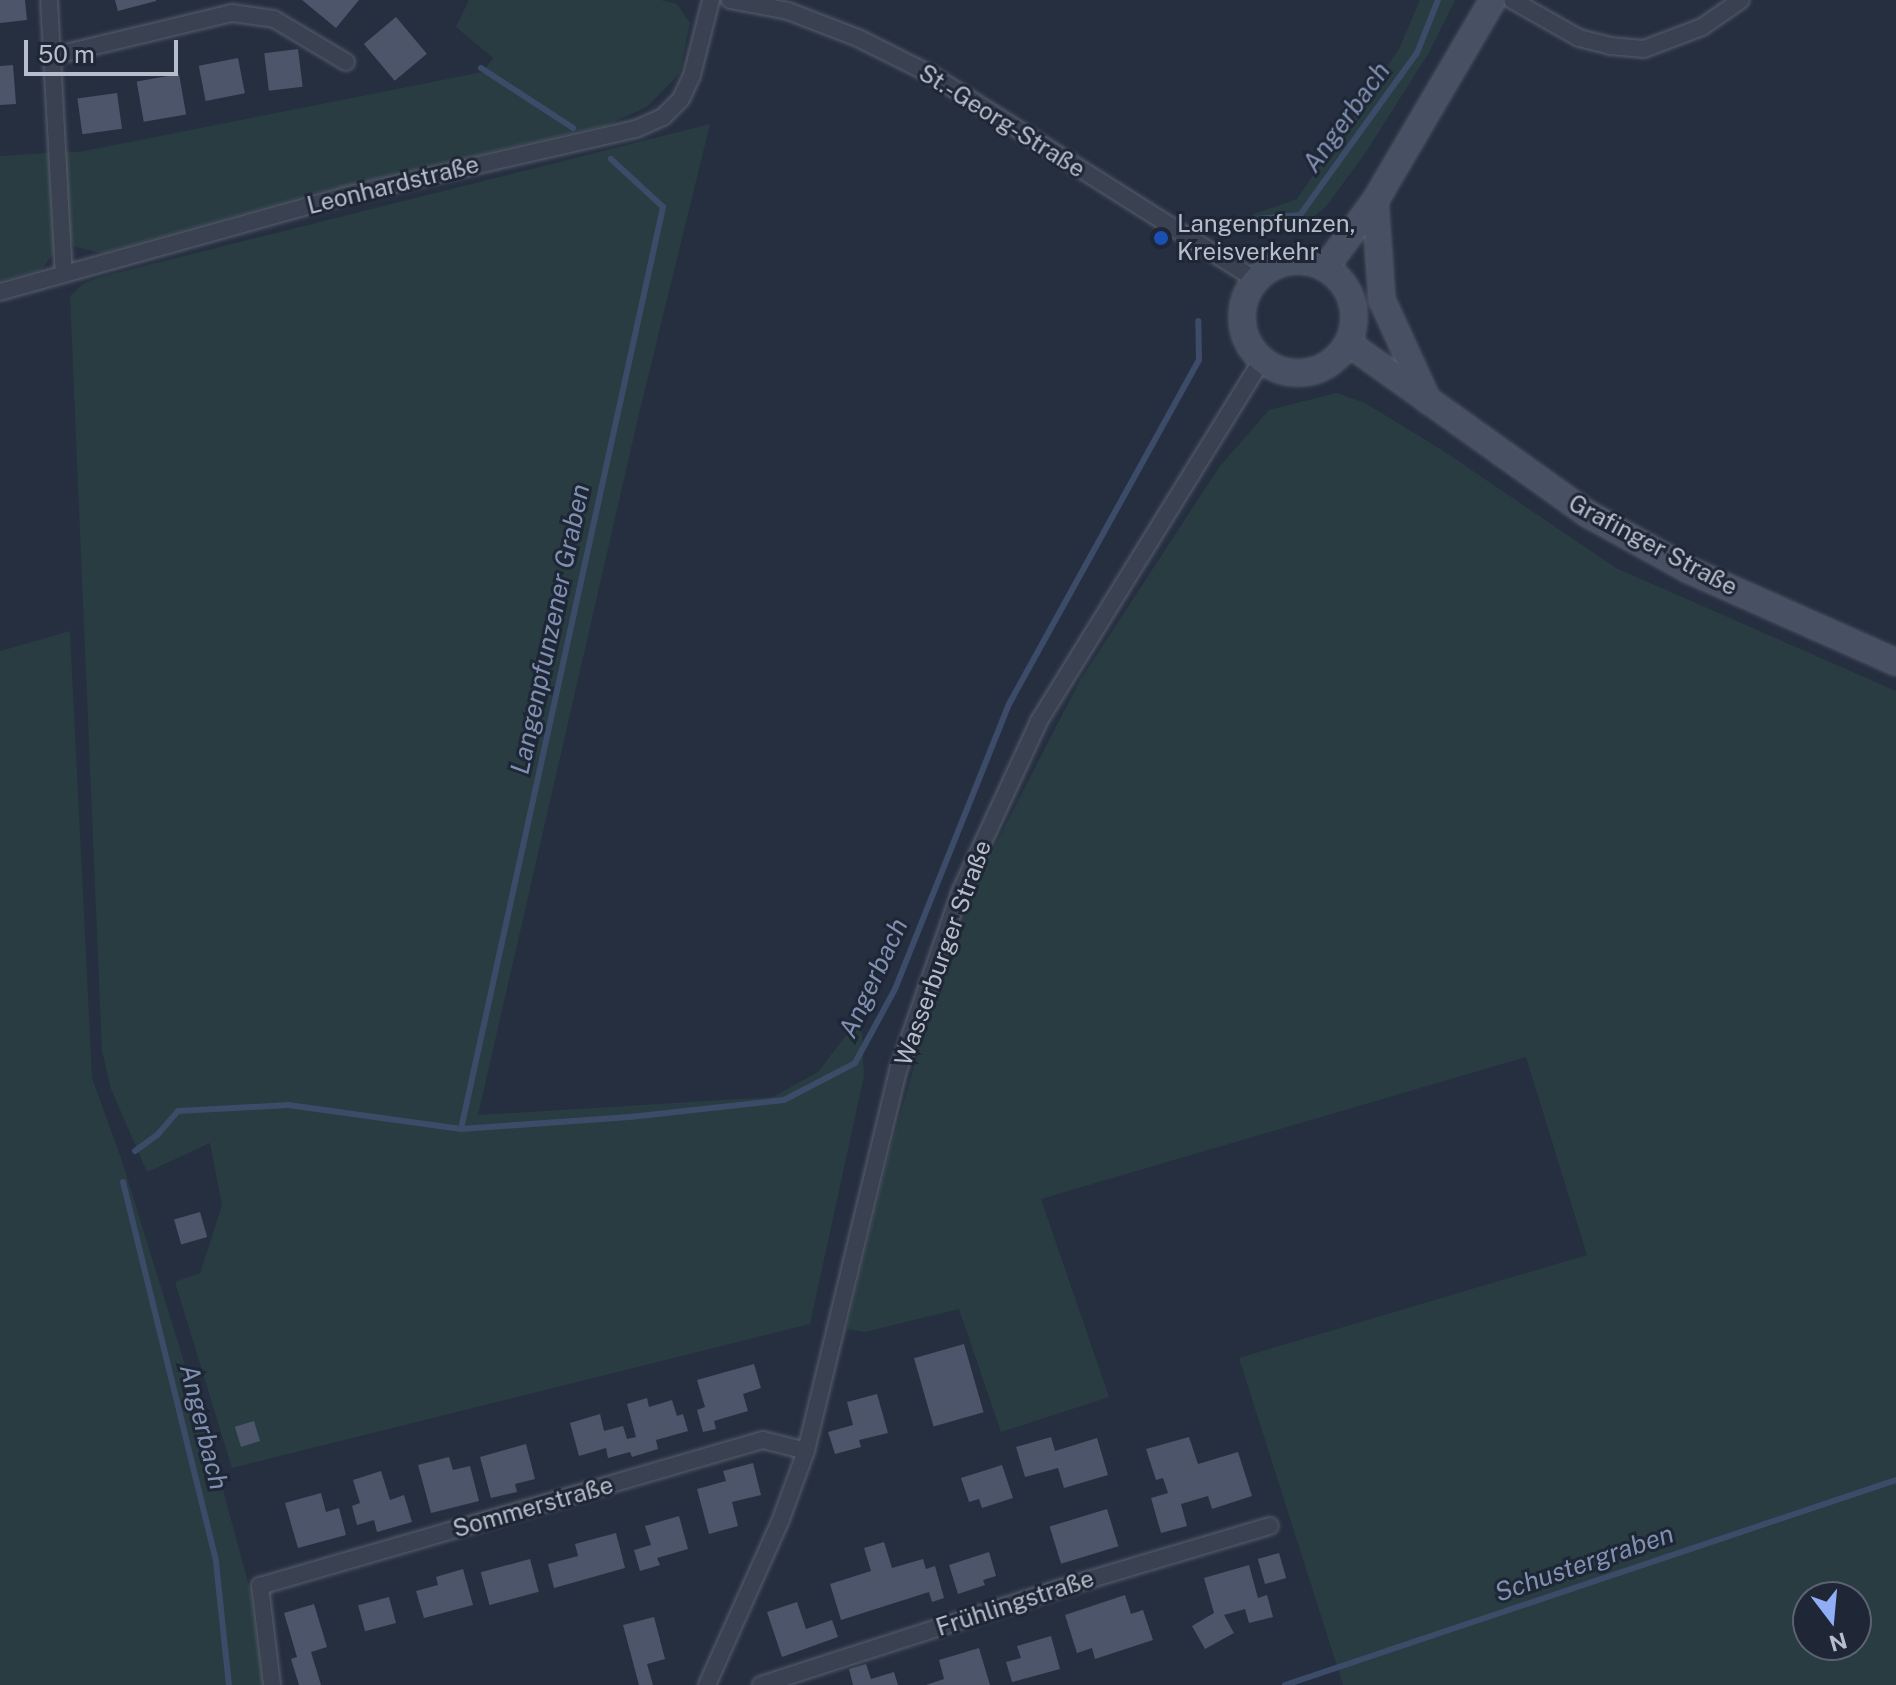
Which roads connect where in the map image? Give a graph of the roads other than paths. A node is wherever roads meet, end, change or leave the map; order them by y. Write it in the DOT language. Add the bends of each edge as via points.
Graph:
graph roads {
  1 [pos="49,0"];
  2 [pos="711,0"];
  3 [pos="730,0"];
  4 [pos="1493,0"];
  5 [pos="1512,0"];
  6 [pos="1741,0"];
  7 [pos="53,56"];
  8 [pos="346,62"];
  9 [pos="1375,201"];
  10 [pos="1325,268"];
  11 [pos="64,274"];
  12 [pos="1256,280"];
  13 [pos="0,292"];
  14 [pos="1348,343"];
  15 [pos="1262,360"];
  16 [pos="1428,401"];
  17 [pos="1896,662"];
  18 [pos="806,1451"];
  19 [pos="1270,1526"];
  20 [pos="272,1685"];
  21 [pos="707,1685"];
  22 [pos="761,1685"];
  1 -- 7 [label="street"];
  2 -- 11 [label="street, Leonhardstraße" via="681,99 663,117 636,129 343,196"];
  3 -- 12 [label="street, St.-Georg-Straße" via="788,11 932,75"];
  4 -- 9 [label="main road"];
  5 -- 6 [label="street" via="1579,38 1644,49 1702,27"];
  7 -- 8 [label="street" via="232,13 274,19"];
  7 -- 11 [label="street"];
  9 -- 10 [label="main road"];
  9 -- 16 [label="main road" via="1382,300"];
  10 -- 12 [label="main road" via="1288,262"];
  10 -- 14 [label="main road" via="1349,292 1354,326"];
  11 -- 13 [label="street, Leonhardstraße"];
  12 -- 15 [label="main road" via="1242,313 1244,331"];
  14 -- 15 [label="main road" via="1339,357 1310,372 1293,373"];
  14 -- 16 [label="main road, Grafinger Straße"];
  15 -- 18 [label="street, Wasserburger Straße" via="1039,721 961,890 899,1068"];
  16 -- 17 [label="main road, Grafinger Straße" via="1588,514 1689,570"];
  18 -- 20 [label="street, Sommerstraße" via="763,1440 260,1586"];
  18 -- 21 [label="street, Wasserburger Straße"];
  19 -- 22 [label="street, Frühlingstraße"];
}
